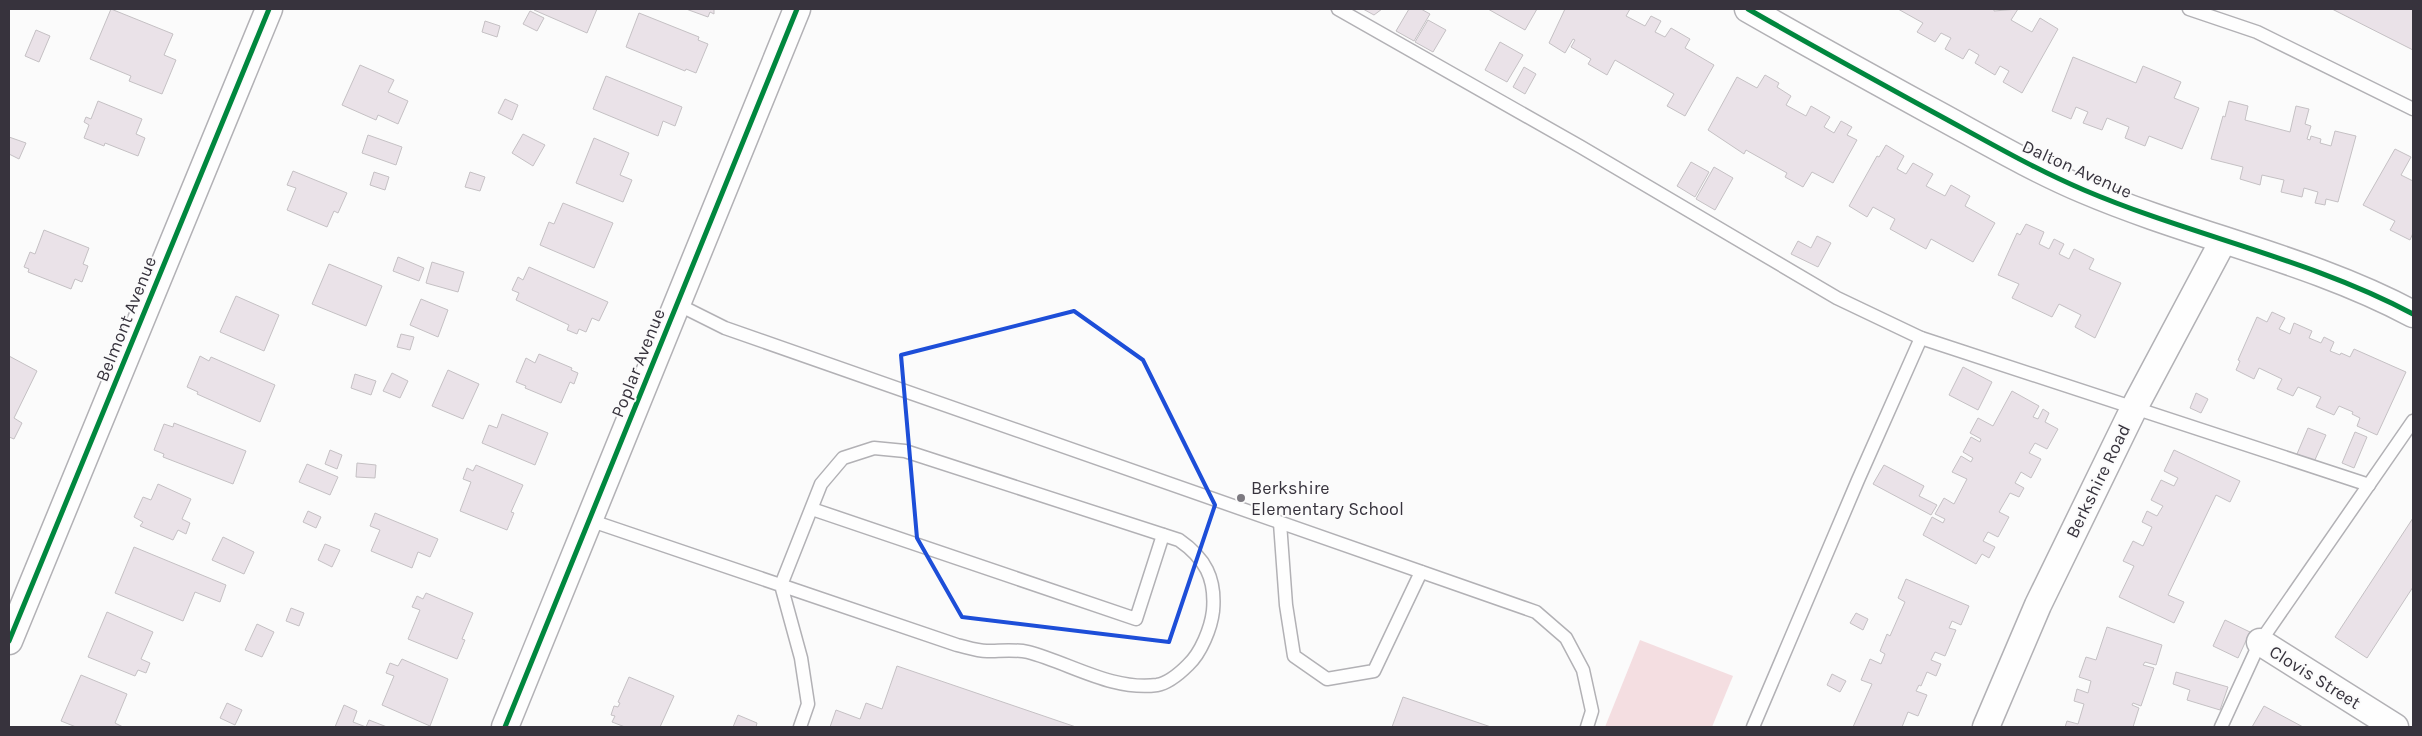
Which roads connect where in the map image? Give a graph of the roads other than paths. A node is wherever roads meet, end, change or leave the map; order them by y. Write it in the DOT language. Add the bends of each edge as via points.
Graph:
graph roads {
  1 [pos="269,9"];
  2 [pos="797,9"];
  3 [pos="1338,9"];
  4 [pos="1748,9"];
  5 [pos="2189,9"];
  6 [pos="2413,109"];
  7 [pos="2223,242"];
  8 [pos="677,304"];
  9 [pos="2413,314"];
  10 [pos="1922,338"];
  11 [pos="2134,408"];
  12 [pos="2413,421"];
  13 [pos="2369,485"];
  14 [pos="812,509"];
  15 [pos="590,520"];
  16 [pos="1280,522"];
  17 [pos="1163,535"];
  18 [pos="1421,572"];
  19 [pos="781,585"];
  20 [pos="9,641"];
  21 [pos="2260,642"];
  22 [pos="505,727"];
  23 [pos="800,727"];
  24 [pos="1587,727"];
  25 [pos="1753,727"];
  26 [pos="1986,727"];
  27 [pos="2221,727"];
  28 [pos="2395,727"];
  1 -- 20 [label="street, Belmont Avenue"];
  2 -- 8 [label="street, Poplar Avenue"];
  3 -- 10 [label="lane" via="1837,298"];
  4 -- 7 [label="street, Dalton Avenue" via="2034,167 2085,190"];
  5 -- 6 [label="lane" via="2257,32"];
  7 -- 9 [label="street, Dalton Avenue" via="2314,271 2385,299"];
  7 -- 11 [label="street, Berkshire Road"];
  8 -- 15 [label="street, Poplar Avenue"];
  8 -- 16 [label="lane" via="725,328"];
  10 -- 11 [label="lane"];
  10 -- 25 [label="lane"];
  11 -- 13 [label="lane"];
  11 -- 26 [label="street, Berkshire Road" via="2038,605"];
  12 -- 13 [label="lane"];
  13 -- 21 [label="lane"];
  14 -- 17 [label="lane" via="821,484 843,458 874,448 905,451"];
  14 -- 17 [label="lane" via="1136,619"];
  14 -- 19 [label="lane"];
  15 -- 19 [label="lane"];
  15 -- 22 [label="street, Poplar Avenue"];
  16 -- 18 [label="lane"];
  16 -- 18 [label="lane" via="1286,605 1294,656 1327,679 1374,670"];
  17 -- 19 [label="lane" via="1196,552 1207,568 1214,592 1213,613 1195,659 1177,676 1158,685 1117,683 1027,652 984,651 957,645"];
  18 -- 24 [label="lane" via="1536,612 1566,638 1583,670 1592,712"];
  19 -- 23 [label="lane" via="801,658 808,704"];
  21 -- 27 [label="lane"];
  21 -- 28 [label="street, Clovis Street"];
}
